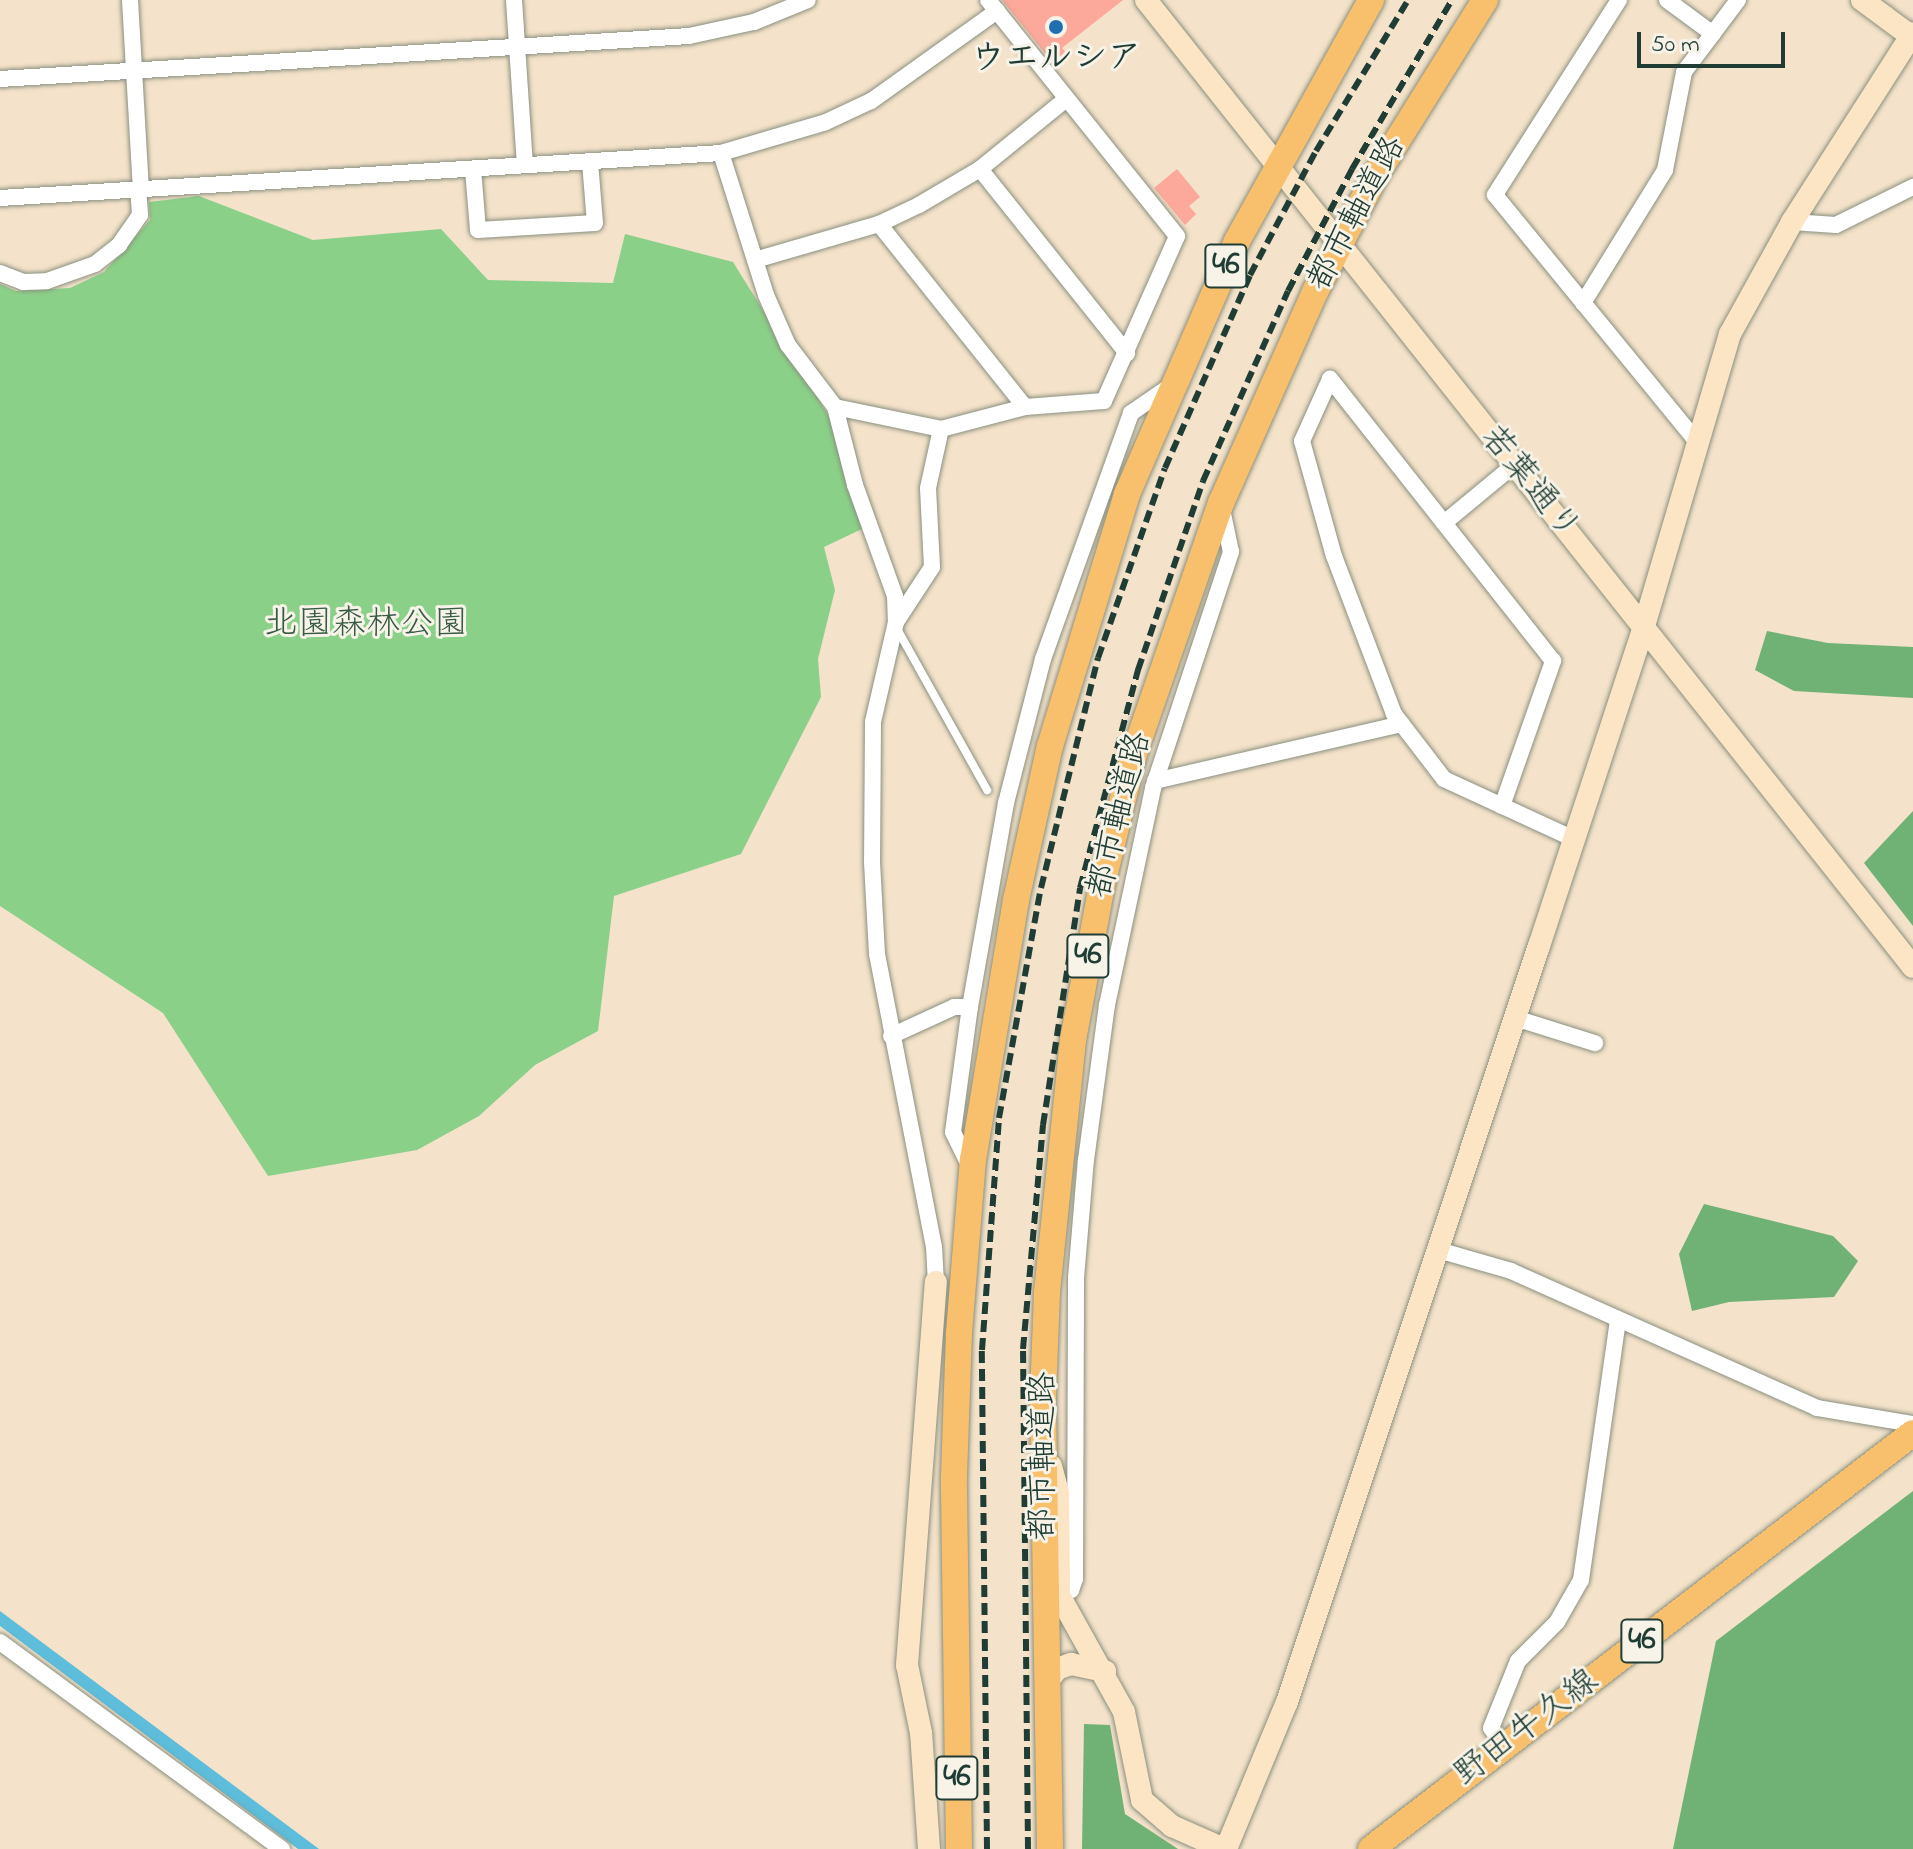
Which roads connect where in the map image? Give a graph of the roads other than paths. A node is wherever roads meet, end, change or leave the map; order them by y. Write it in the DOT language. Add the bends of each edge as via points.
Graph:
graph roads {
  1 [pos="130,0"];
  2 [pos="514,0"];
  3 [pos="808,0"];
  4 [pos="1146,0"];
  5 [pos="1371,0"];
  6 [pos="1485,0"];
  7 [pos="1619,0"];
  8 [pos="1667,0"];
  9 [pos="1738,0"];
  10 [pos="1862,0"];
  11 [pos="993,6"];
  12 [pos="1713,34"];
  13 [pos="1912,34"];
  14 [pos="517,47"];
  15 [pos="134,72"];
  16 [pos="0,79"];
  17 [pos="1066,99"];
  18 [pos="721,153"];
  19 [pos="590,162"];
  20 [pos="525,165"];
  21 [pos="1277,166"];
  22 [pos="473,169"];
  23 [pos="980,169"];
  24 [pos="1913,187"];
  25 [pos="140,189"];
  26 [pos="0,198"];
  27 [pos="1792,222"];
  28 [pos="879,224"];
  29 [pos="1338,248"];
  30 [pos="755,260"];
  31 [pos="0,273"];
  32 [pos="1583,303"];
  33 [pos="1127,353"];
  34 [pos="1174,384"];
  35 [pos="835,407"];
  36 [pos="1025,407"];
  37 [pos="941,429"];
  38 [pos="1697,442"];
  39 [pos="1514,465"];
  40 [pos="1221,503"];
  41 [pos="1444,523"];
  42 [pos="896,624"];
  43 [pos="1644,626"];
  44 [pos="1401,724"];
  45 [pos="1155,781"];
  46 [pos="987,790"];
  47 [pos="1502,806"];
  48 [pos="1574,839"];
  49 [pos="1913,967"];
  50 [pos="970,1007"];
  51 [pos="1515,1018"];
  52 [pos="891,1036"];
  53 [pos="1595,1043"];
  54 [pos="972,1172"];
  55 [pos="1438,1250"];
  56 [pos="936,1282"];
  57 [pos="1618,1321"];
  58 [pos="1074,1376"];
  59 [pos="1043,1397"];
  60 [pos="1913,1424"];
  61 [pos="1913,1433"];
  62 [pos="1053,1598"];
  63 [pos="0,1642"];
  64 [pos="1105,1671"];
  65 [pos="1047,1694"];
  66 [pos="1504,1747"];
  67 [pos="282,1849"];
  68 [pos="929,1849"];
  69 [pos="959,1849"];
  70 [pos="1050,1849"];
  71 [pos="1225,1849"];
  72 [pos="1371,1849"];
  1 -- 15 [label="street"];
  2 -- 14 [label="street"];
  3 -- 14 [label="street" via="754,22 689,36"];
  4 -- 21 [label="street, 若葉通り"];
  5 -- 21 [label="main road, 46"];
  6 -- 29 [label="main road, 都市軸道路 / 46" via="1425,92"];
  7 -- 32 [label="street" via="1495,195"];
  8 -- 12 [label="street"];
  9 -- 12 [label="street"];
  10 -- 13 [label="street"];
  11 -- 17 [label="street"];
  11 -- 18 [label="street" via="871,101 826,122"];
  12 -- 32 [label="street" via="1678,87 1665,170"];
  13 -- 27 [label="street"];
  14 -- 15 [label="street"];
  14 -- 20 [label="street"];
  15 -- 16 [label="street"];
  15 -- 25 [label="street"];
  17 -- 23 [label="street"];
  17 -- 33 [label="street" via="1177,236"];
  18 -- 19 [label="street"];
  18 -- 30 [label="street"];
  19 -- 20 [label="street"];
  19 -- 22 [label="street" via="595,223 478,230"];
  20 -- 22 [label="street"];
  21 -- 29 [label="street, 若葉通り"];
  21 -- 34 [label="main road, 46"];
  22 -- 25 [label="street"];
  23 -- 28 [label="street"];
  23 -- 33 [label="street"];
  24 -- 27 [label="street" via="1836,225"];
  25 -- 26 [label="street"];
  25 -- 31 [label="street" via="140,215 119,245 95,264 47,281 23,282"];
  27 -- 38 [label="street" via="1730,334"];
  28 -- 30 [label="street"];
  28 -- 36 [label="street"];
  29 -- 39 [label="street, 若葉通り"];
  29 -- 40 [label="main road, 都市軸道路 / 46"];
  30 -- 35 [label="street" via="788,345"];
  32 -- 38 [label="street"];
  33 -- 36 [label="street" via="1104,401"];
  34 -- 50 [label="street" via="1131,413 1043,659 1006,803"];
  34 -- 54 [label="main road, 46" via="1127,494 1050,746 990,1032"];
  35 -- 37 [label="street"];
  35 -- 42 [label="street" via="855,485 889,571"];
  36 -- 37 [label="street"];
  37 -- 42 [label="street" via="928,488 932,567"];
  38 -- 43 [label="street"];
  39 -- 41 [label="street"];
  39 -- 43 [label="street, 若葉通り"];
  40 -- 45 [label="street" via="1231,552"];
  40 -- 59 [label="main road, 都市軸道路 / 46" via="1134,754 1086,967 1055,1184"];
  41 -- 44 [label="street" via="1330,379 1302,441 1334,556"];
  41 -- 47 [label="street" via="1553,661"];
  42 -- 46 [label="lane"];
  42 -- 52 [label="street" via="878,696 872,758 877,954"];
  43 -- 48 [label="street"];
  43 -- 49 [label="street, 若葉通り"];
  44 -- 45 [label="street"];
  44 -- 47 [label="street" via="1444,779"];
  45 -- 58 [label="street" via="1107,1005 1087,1146"];
  47 -- 48 [label="street"];
  48 -- 51 [label="street"];
  50 -- 52 [label="street" via="954,1007"];
  50 -- 54 [label="street" via="953,1132"];
  51 -- 53 [label="street"];
  51 -- 55 [label="street"];
  52 -- 56 [label="street" via="934,1246"];
  54 -- 69 [label="main road, 46" via="954,1460"];
  55 -- 57 [label="street" via="1511,1271"];
  55 -- 71 [label="street" via="1287,1702"];
  56 -- 68 [label="street" via="907,1665 921,1733"];
  57 -- 60 [label="street" via="1817,1408"];
  57 -- 66 [label="street" via="1581,1580 1557,1622 1518,1661 1491,1728"];
  58 -- 59 [label="street"];
  58 -- 62 [label="street" via="1075,1579 1071,1590"];
  59 -- 62 [label="main road, 都市軸道路 / 46"];
  61 -- 66 [label="main road, 野田牛久線 / 46"];
  62 -- 64 [label="street"];
  62 -- 65 [label="main road, 都市軸道路 / 46"];
  63 -- 67 [label="street"];
  64 -- 65 [label="street" via="1071,1664 1057,1669"];
  64 -- 71 [label="street" via="1124,1712 1142,1800 1172,1826"];
  65 -- 70 [label="main road, 都市軸道路 / 46"];
  66 -- 72 [label="main road, 野田牛久線 / 46"];
}
